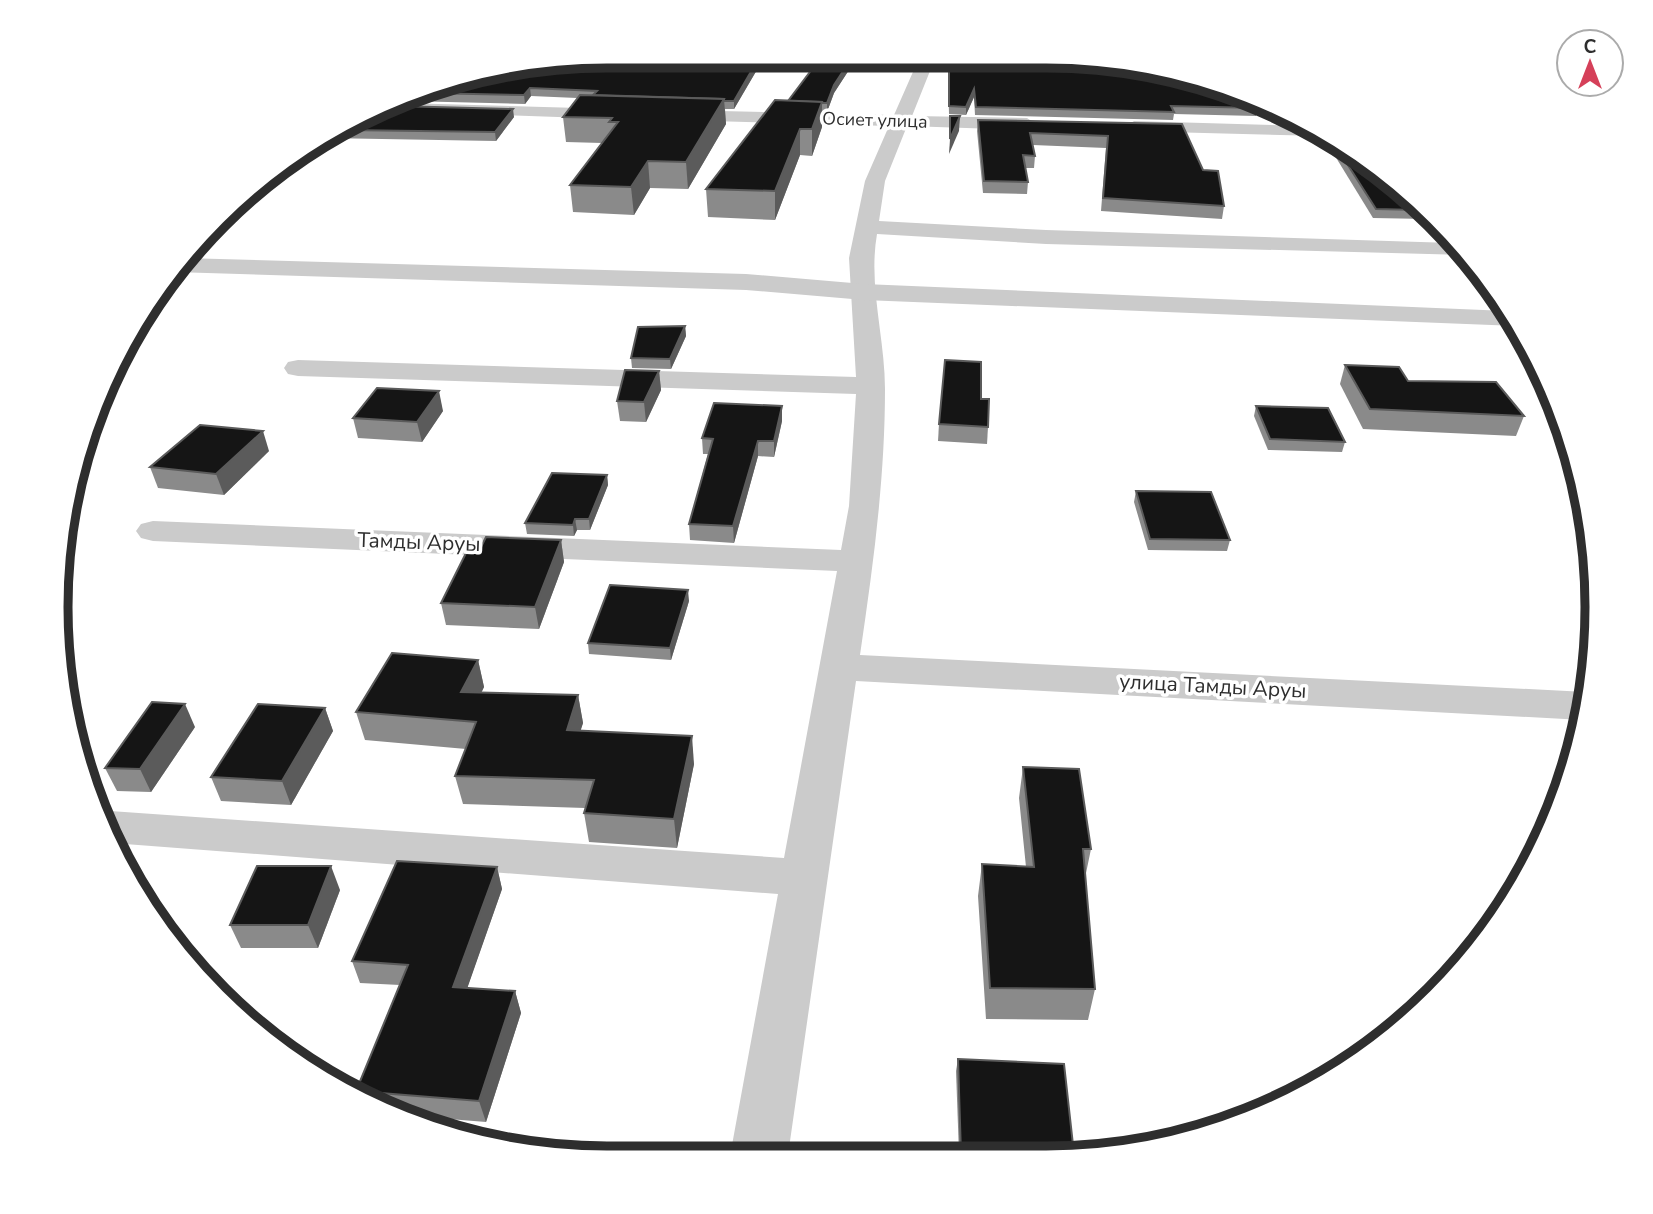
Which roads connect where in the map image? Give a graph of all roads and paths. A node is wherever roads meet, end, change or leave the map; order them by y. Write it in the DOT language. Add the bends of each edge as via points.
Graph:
graph roads {
  1 [pos="923,68"];
  2 [pos="403,108"];
  3 [pos="902,121"];
  4 [pos="1040,125"];
  5 [pos="1109,127"];
  6 [pos="1299,132"];
  7 [pos="866,227"];
  8 [pos="1449,250"];
  9 [pos="191,265"];
  10 [pos="864,292"];
  11 [pos="1501,318"];
  12 [pos="298,368"];
  13 [pos="871,386"];
  14 [pos="153,531"];
  15 [pos="854,561"];
  16 [pos="841,667"];
  17 [pos="1575,705"];
  18 [pos="115,826"];
  19 [pos="805,878"];
  20 [pos="761,1146"];
  1 -- 3 [label="street"];
  2 -- 3 [label="street, Осиет улица"];
  3 -- 4 [label="street, Осиет улица"];
  3 -- 7 [label="street" via="875,181"];
  5 -- 6 [label="street"];
  7 -- 8 [label="street"];
  7 -- 10 [label="street" via="861,258"];
  9 -- 10 [label="street" via="746,282"];
  10 -- 11 [label="street"];
  10 -- 13 [label="street"];
  12 -- 13 [label="street"];
  13 -- 15 [label="street" via="865,506"];
  14 -- 15 [label="street, Тамды Аруы"];
  15 -- 16 [label="street"];
  16 -- 17 [label="street, улица Тамды Аруы"];
  16 -- 19 [label="street"];
  18 -- 19 [label="street"];
  19 -- 20 [label="street"];
}
